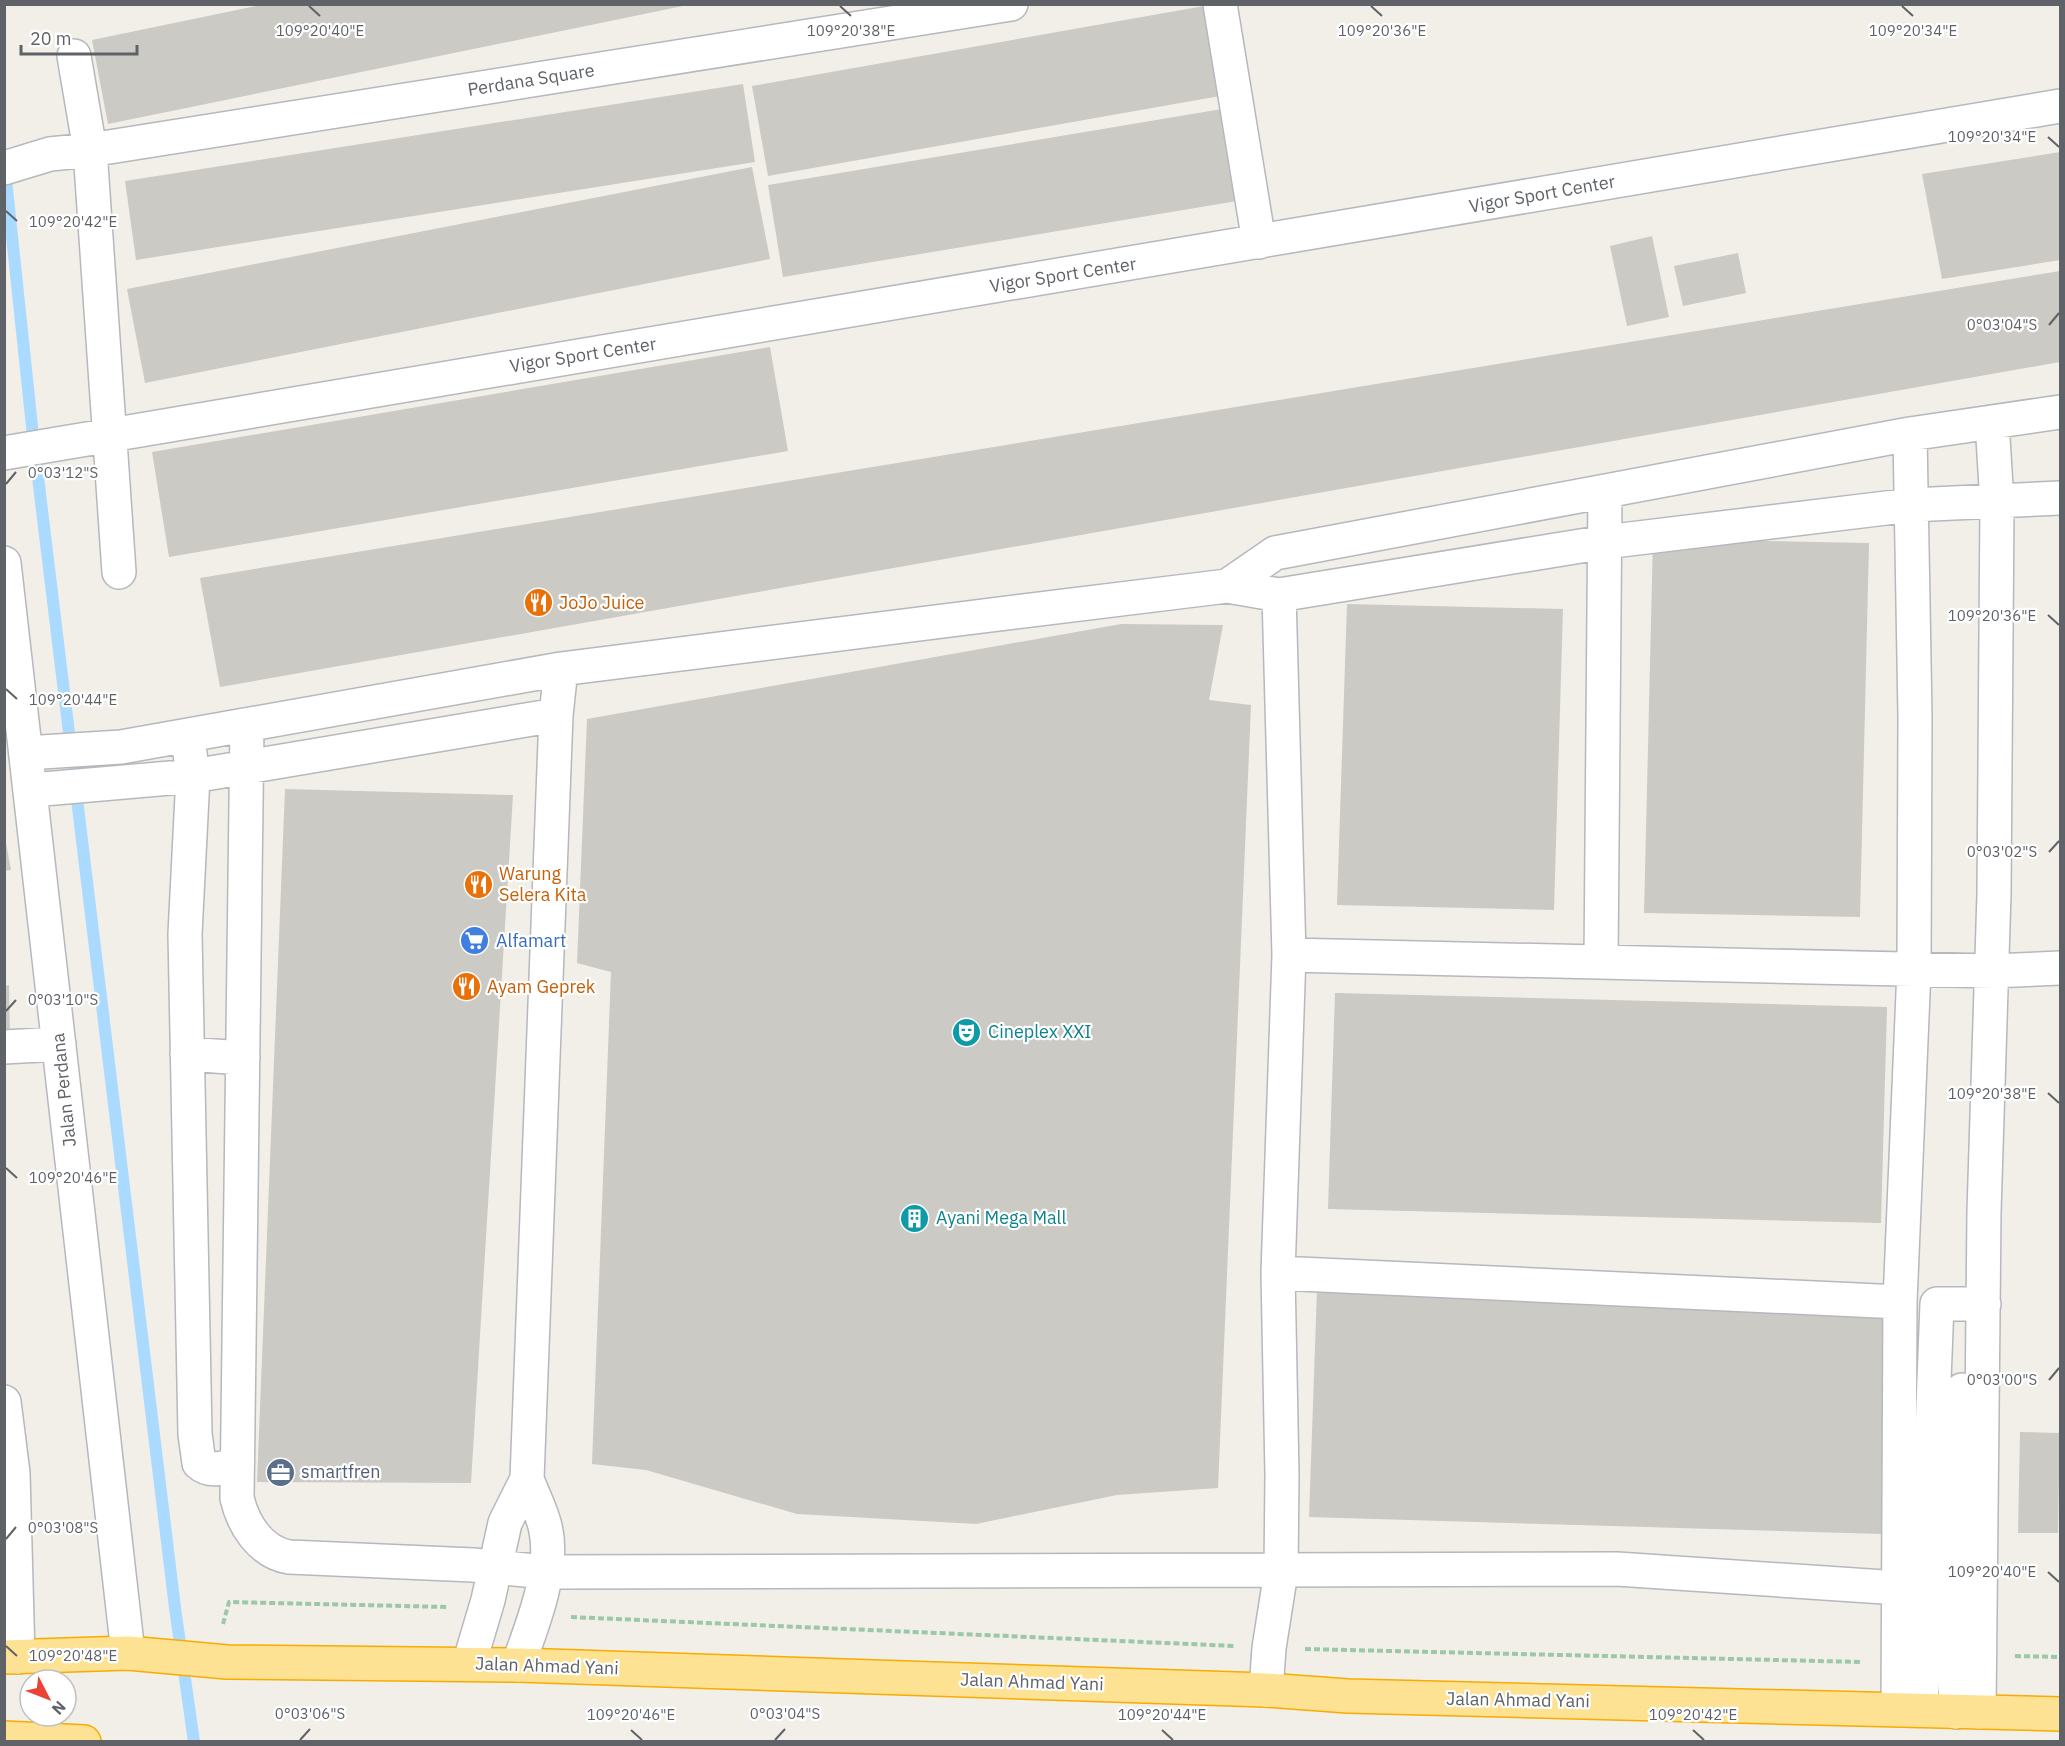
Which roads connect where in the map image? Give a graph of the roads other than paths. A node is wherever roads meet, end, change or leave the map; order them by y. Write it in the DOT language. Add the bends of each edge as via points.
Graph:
graph roads {
  1 [pos="1011,4"];
  2 [pos="1220,4"];
  3 [pos="74,56"];
  4 [pos="2061,106"];
  5 [pos="90,150"];
  6 [pos="4,168"];
  7 [pos="1259,242"];
  8 [pos="2061,412"];
  9 [pos="1992,422"];
  10 [pos="109,434"];
  11 [pos="1910,434"];
  12 [pos="7,453"];
  13 [pos="1605,493"];
  14 [pos="2061,498"];
  15 [pos="1996,502"];
  16 [pos="1911,505"];
  17 [pos="1605,542"];
  18 [pos="4,563"];
  19 [pos="119,573"];
  20 [pos="1227,586"];
  21 [pos="1280,595"];
  22 [pos="561,669"];
  23 [pos="556,715"];
  24 [pos="247,726"];
  25 [pos="188,735"];
  26 [pos="38,751"];
  27 [pos="246,767"];
  28 [pos="193,776"];
  29 [pos="43,789"];
  30 [pos="1289,955"];
  31 [pos="1601,962"];
  32 [pos="2061,968"];
  33 [pos="1914,969"];
  34 [pos="1992,971"];
  35 [pos="59,1044"];
  36 [pos="4,1047"];
  37 [pos="187,1054"];
  38 [pos="243,1058"];
  39 [pos="240,1262"];
  40 [pos="191,1264"];
  41 [pos="1278,1273"];
  42 [pos="1900,1302"];
  43 [pos="1974,1304"];
  44 [pos="4,1402"];
  45 [pos="237,1464"];
  46 [pos="9,1473"];
  47 [pos="527,1479"];
  48 [pos="10,1539"];
  49 [pos="494,1567"];
  50 [pos="546,1572"];
  51 [pos="1281,1572"];
  52 [pos="1899,1588"];
  53 [pos="136,1654"];
  54 [pos="11,1657"];
  55 [pos="469,1664"];
  56 [pos="518,1665"];
  57 [pos="1266,1690"];
  58 [pos="1910,1709"];
  59 [pos="1967,1712"];
  60 [pos="2061,1714"];
  61 [pos="4,1737"];
  62 [pos="84,1742"];
  1 -- 5 [label="street, Perdana Square"];
  2 -- 7 [label="street"];
  3 -- 5 [label="street"];
  4 -- 7 [label="street, Vigor Sport Center"];
  5 -- 6 [label="street, Perdana Square" via="50,154"];
  5 -- 10 [label="street"];
  7 -- 10 [label="street, Vigor Sport Center"];
  8 -- 9 [label="street"];
  9 -- 11 [label="street"];
  9 -- 15 [label="street"];
  10 -- 12 [label="street, Vigor Sport Center"];
  10 -- 19 [label="street"];
  11 -- 13 [label="street"];
  11 -- 16 [label="street"];
  13 -- 17 [label="street"];
  13 -- 20 [label="street" via="1275,553"];
  14 -- 15 [label="street"];
  15 -- 16 [label="street"];
  15 -- 34 [label="street"];
  16 -- 17 [label="street"];
  16 -- 33 [label="street" via="1916,717"];
  17 -- 21 [label="street"];
  17 -- 31 [label="street"];
  18 -- 26 [label="street, Jalan Perdana"];
  20 -- 21 [label="street"];
  20 -- 22 [label="street"];
  21 -- 30 [label="street"];
  22 -- 23 [label="street"];
  22 -- 24 [label="street"];
  23 -- 27 [label="street"];
  23 -- 47 [label="street"];
  24 -- 25 [label="street"];
  24 -- 27 [label="street"];
  25 -- 26 [label="street" via="121,747"];
  25 -- 28 [label="street"];
  26 -- 29 [label="street, Jalan Perdana"];
  27 -- 28 [label="street"];
  27 -- 38 [label="street"];
  28 -- 29 [label="street"];
  28 -- 37 [label="street" via="185,934"];
  29 -- 35 [label="street, Jalan Perdana"];
  30 -- 31 [label="street"];
  30 -- 41 [label="street"];
  31 -- 33 [label="street"];
  32 -- 34 [label="street"];
  33 -- 34 [label="street"];
  33 -- 42 [label="street"];
  34 -- 43 [label="street" via="1984,1212"];
  35 -- 36 [label="street"];
  35 -- 53 [label="street, Jalan Perdana"];
  37 -- 38 [label="street"];
  37 -- 40 [label="street"];
  38 -- 39 [label="street"];
  39 -- 40 [label="street"];
  39 -- 45 [label="street"];
  40 -- 45 [label="street" via="199,1463 220,1469"];
  41 -- 42 [label="street"];
  41 -- 51 [label="street"];
  42 -- 52 [label="street"];
  43 -- 58 [label="street" via="1937,1304"];
  43 -- 59 [label="street" via="1980,1655"];
  43 -- 59 [label="street" via="1953,1620"];
  44 -- 46 [label="street"];
  45 -- 49 [label="street" via="241,1516 249,1530 281,1556"];
  46 -- 48 [label="street"];
  47 -- 49 [label="street" via="505,1523"];
  47 -- 50 [label="street" via="546,1528"];
  48 -- 54 [label="street"];
  49 -- 50 [label="street"];
  49 -- 55 [label="street"];
  50 -- 51 [label="street"];
  50 -- 56 [label="street"];
  51 -- 52 [label="street" via="1335,1568 1617,1569"];
  51 -- 57 [label="street"];
  52 -- 58 [label="street" via="1898,1663"];
  53 -- 54 [label="highway, Jalan Ahmad Yani"];
  53 -- 55 [label="highway, Jalan Ahmad Yani" via="227,1662"];
  55 -- 56 [label="highway, Jalan Ahmad Yani"];
  56 -- 57 [label="highway, Jalan Ahmad Yani"];
  57 -- 58 [label="highway, Jalan Ahmad Yani" via="1348,1696"];
  58 -- 59 [label="highway, Jalan Ahmad Yani"];
  59 -- 60 [label="highway, Jalan Ahmad Yani"];
  61 -- 62 [label="highway"];
}
